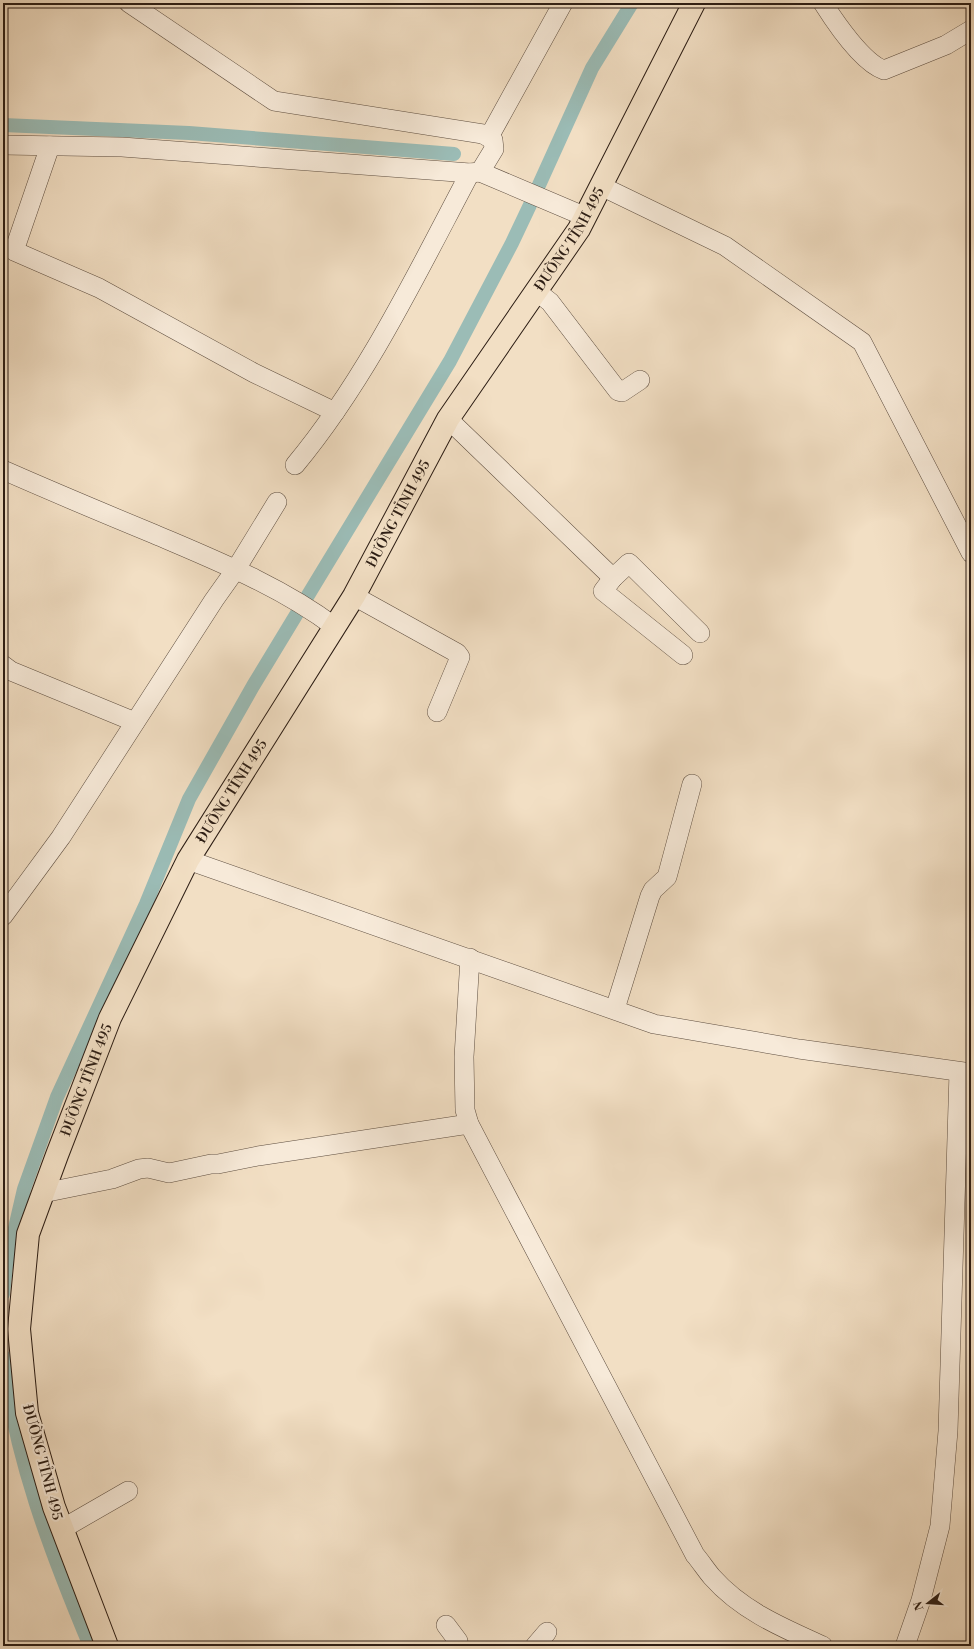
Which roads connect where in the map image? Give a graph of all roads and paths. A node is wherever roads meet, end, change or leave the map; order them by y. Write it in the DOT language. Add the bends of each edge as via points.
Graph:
graph roads {
  1 [pos="129,3"];
  2 [pos="562,3"];
  3 [pos="694,3"];
  4 [pos="823,3"];
  5 [pos="971,30"];
  6 [pos="489,137"];
  7 [pos="3,145"];
  8 [pos="49,149"];
  9 [pos="475,173"];
  10 [pos="601,186"];
  11 [pos="586,217"];
  12 [pos="536,292"];
  13 [pos="640,380"];
  14 [pos="335,412"];
  15 [pos="448,419"];
  16 [pos="295,465"];
  17 [pos="3,470"];
  18 [pos="277,502"];
  19 [pos="971,553"];
  20 [pos="236,569"];
  21 [pos="613,578"];
  22 [pos="354,596"];
  23 [pos="335,627"];
  24 [pos="700,633"];
  25 [pos="683,655"];
  26 [pos="6,673"];
  27 [pos="437,712"];
  28 [pos="135,722"];
  29 [pos="692,784"];
  30 [pos="188,860"];
  31 [pos="3,916"];
  32 [pos="470,958"];
  33 [pos="615,1010"];
  34 [pos="965,1072"];
  35 [pos="469,1124"];
  36 [pos="43,1193"];
  37 [pos="128,1491"];
  38 [pos="62,1529"];
  39 [pos="446,1625"];
  40 [pos="107,1646"];
  41 [pos="459,1646"];
  42 [pos="823,1646"];
  43 [pos="905,1646"];
  1 -- 6 [label="street" via="274,102"];
  2 -- 6 [label="street"];
  3 -- 10 [label="main road, ĐƯỜNG TỈNH 495"];
  4 -- 5 [label="street" via="858,50 884,70 946,45"];
  6 -- 9 [label="street" via="493,140 494,149"];
  7 -- 8 [label="street"];
  8 -- 9 [label="street" via="122,146"];
  8 -- 14 [label="street" via="14,251 99,288 254,373"];
  9 -- 11 [label="street"];
  9 -- 14 [label="street" via="390,323"];
  10 -- 11 [label="main road, ĐƯỜNG TỈNH 495"];
  10 -- 19 [label="street" via="725,246 862,342"];
  11 -- 12 [label="main road, ĐƯỜNG TỈNH 495"];
  12 -- 13 [label="street" via="550,302 618,391 622,392"];
  12 -- 15 [label="main road, ĐƯỜNG TỈNH 495"];
  14 -- 16 [label="street"];
  15 -- 21 [label="street"];
  15 -- 22 [label="main road, ĐƯỜNG TỈNH 495"];
  17 -- 20 [label="street"];
  18 -- 20 [label="street"];
  20 -- 23 [label="street" via="314,611"];
  20 -- 28 [label="street"];
  21 -- 24 [label="street" via="629,563"];
  21 -- 25 [label="street" via="603,591"];
  22 -- 23 [label="main road, ĐƯỜNG TỈNH 495"];
  22 -- 27 [label="street" via="460,657"];
  23 -- 30 [label="main road, ĐƯỜNG TỈNH 495"];
  26 -- 28 [label="street"];
  28 -- 31 [label="street" via="61,837"];
  29 -- 33 [label="street" via="667,877 650,896"];
  30 -- 32 [label="street"];
  30 -- 36 [label="main road, ĐƯỜNG TỈNH 495" via="110,1018"];
  32 -- 33 [label="street"];
  32 -- 35 [label="street" via="464,1057 465,1110"];
  33 -- 34 [label="street" via="654,1024 799,1049"];
  34 -- 43 [label="street" via="948,1431 940,1526 921,1600"];
  35 -- 36 [label="street" via="258,1156 169,1173 148,1168 112,1179"];
  35 -- 42 [label="street" via="695,1554 712,1577 750,1610"];
  36 -- 38 [label="main road, ĐƯỜNG TỈNH 495" via="28,1234 19,1329 27,1413"];
  37 -- 38 [label="street"];
  38 -- 40 [label="main road, ĐƯỜNG TỈNH 495"];
  39 -- 41 [label="street"];
}
